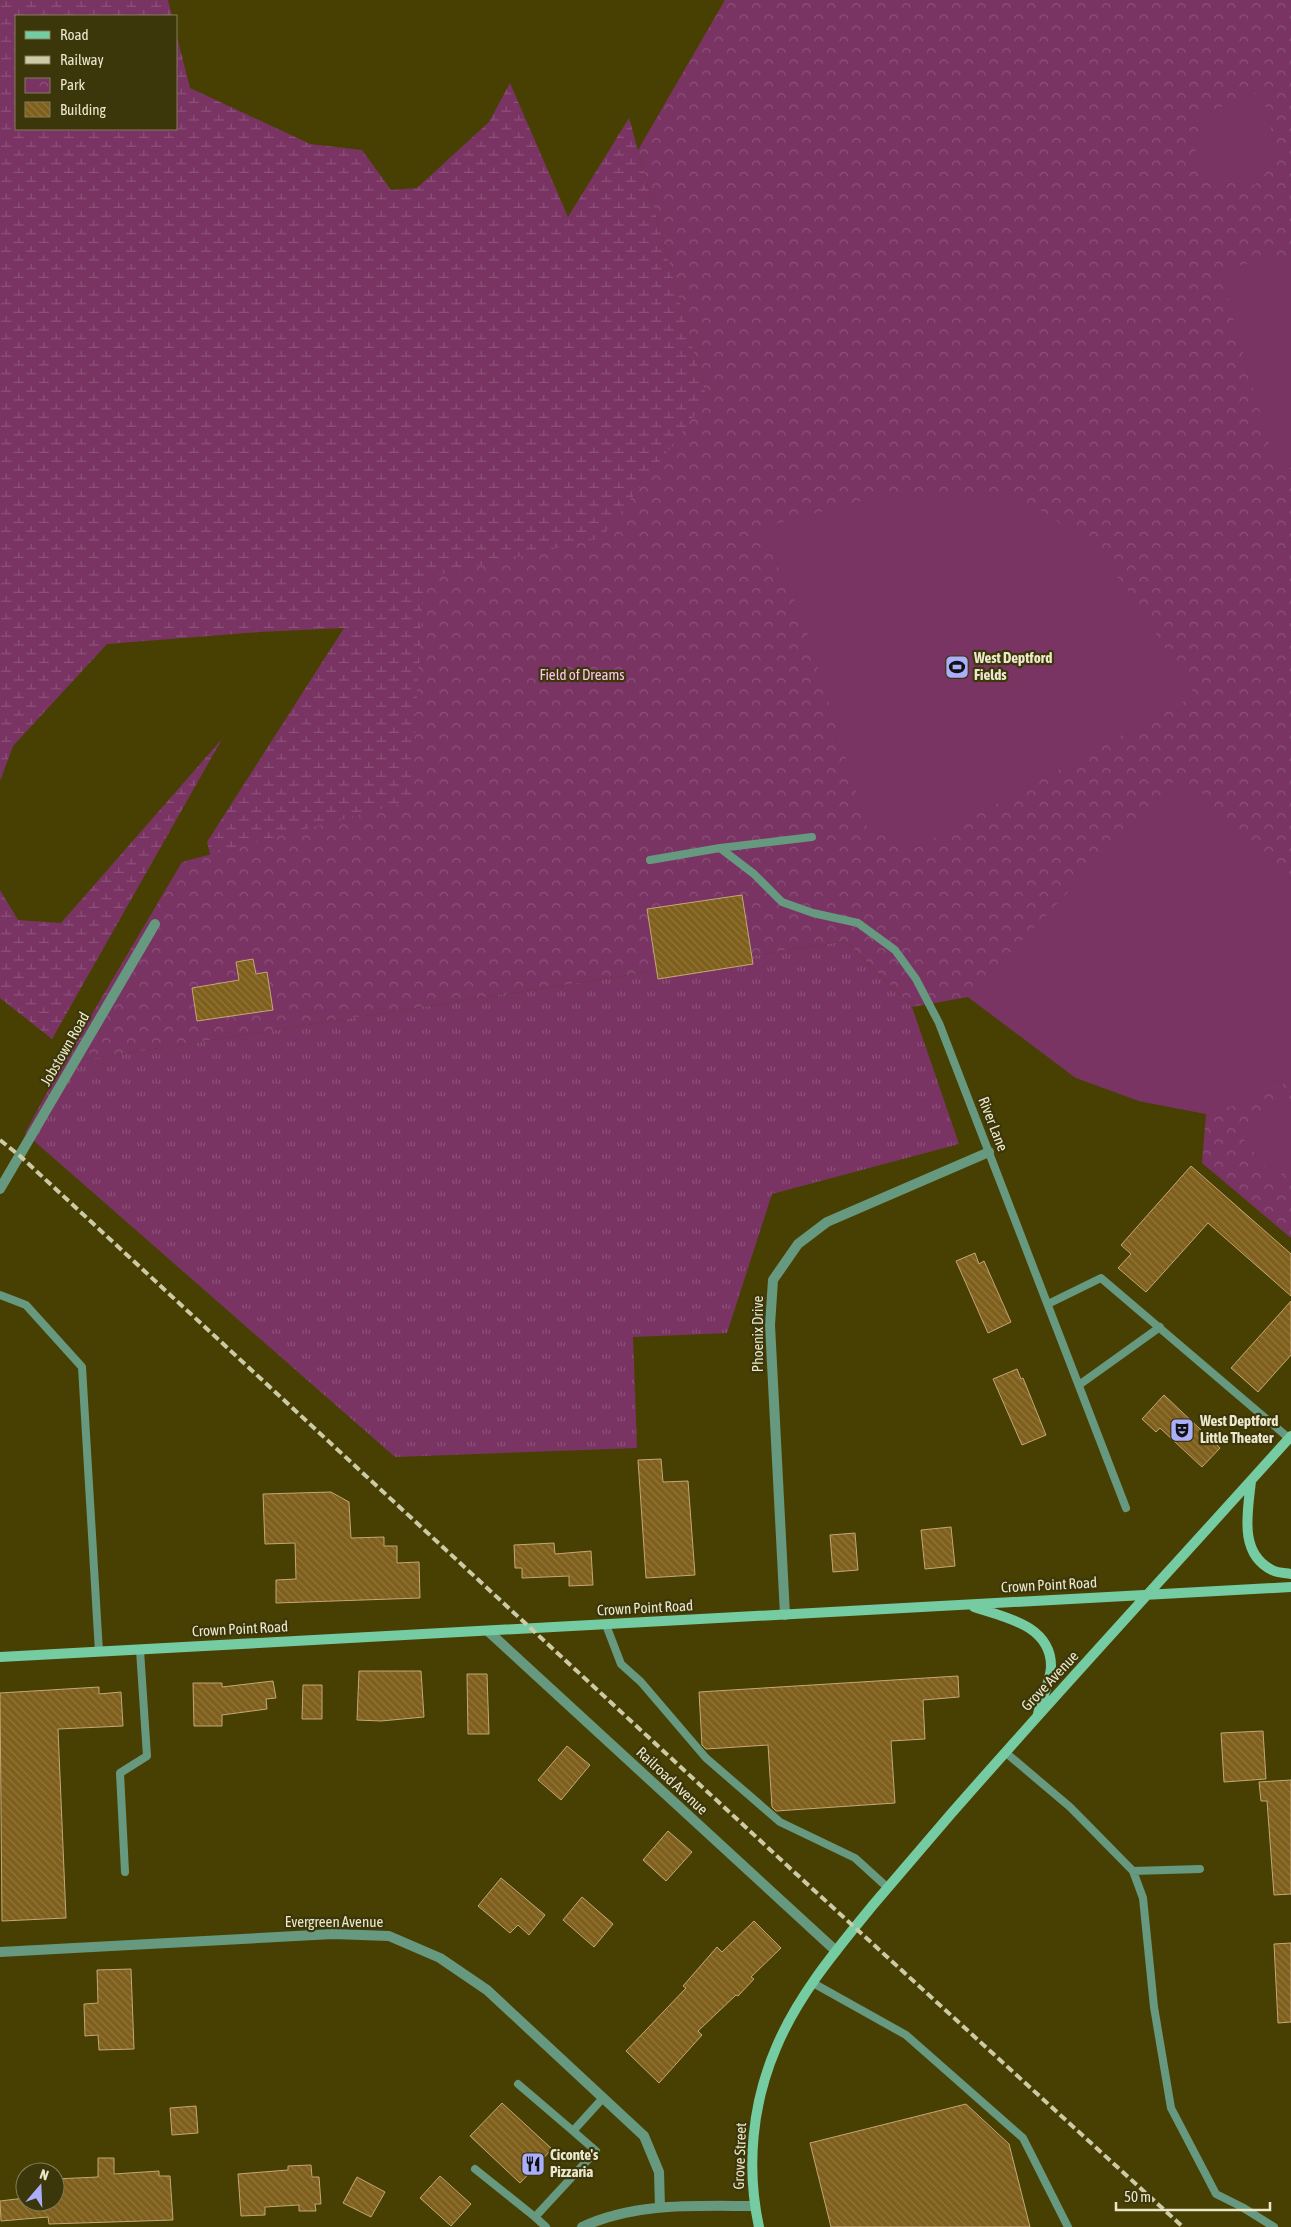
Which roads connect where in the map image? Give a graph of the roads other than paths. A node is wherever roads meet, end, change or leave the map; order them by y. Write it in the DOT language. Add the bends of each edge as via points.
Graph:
graph roads {
  1 [pos="812,837"];
  2 [pos="720,848"];
  3 [pos="650,860"];
  4 [pos="155,924"];
  5 [pos="989,1152"];
  6 [pos="0,1189"];
  7 [pos="0,1295"];
  8 [pos="1048,1304"];
  9 [pos="1160,1327"];
  10 [pos="1079,1385"];
  11 [pos="1290,1438"];
  12 [pos="1251,1481"];
  13 [pos="1126,1508"];
  14 [pos="1291,1574"];
  15 [pos="1291,1588"];
  16 [pos="1150,1594"];
  17 [pos="968,1605"];
  18 [pos="785,1615"];
  19 [pos="606,1625"];
  20 [pos="489,1632"];
  21 [pos="140,1650"];
  22 [pos="99,1652"];
  23 [pos="0,1657"];
  24 [pos="1037,1718"];
  25 [pos="1005,1752"];
  26 [pos="1200,1869"];
  27 [pos="1132,1871"];
  28 [pos="126,1872"];
  29 [pos="888,1888"];
  30 [pos="0,1952"];
  31 [pos="836,1952"];
  32 [pos="813,1983"];
  33 [pos="518,2084"];
  34 [pos="603,2098"];
  35 [pos="573,2131"];
  36 [pos="475,2169"];
  37 [pos="660,2206"];
  38 [pos="755,2206"];
  39 [pos="535,2216"];
  40 [pos="546,2227"];
  41 [pos="582,2227"];
  42 [pos="759,2227"];
  43 [pos="1068,2227"];
  44 [pos="1274,2227"];
  1 -- 2 [label="lane"];
  2 -- 3 [label="lane"];
  2 -- 5 [label="lane, River Lane" via="754,874 782,902 858,923 896,950 916,979 939,1023"];
  4 -- 6 [label="street, Jobstown Road"];
  5 -- 8 [label="lane, River Lane"];
  5 -- 18 [label="street, Phoenix Drive" via="827,1222 798,1244 773,1280 770,1325"];
  7 -- 22 [label="lane" via="26,1305 82,1367"];
  8 -- 9 [label="lane" via="1101,1278"];
  8 -- 10 [label="lane, River Lane"];
  9 -- 10 [label="lane"];
  9 -- 11 [label="lane"];
  10 -- 13 [label="lane, River Lane"];
  11 -- 12 [label="main road, Grove Avenue"];
  12 -- 14 [label="main road" via="1248,1543 1257,1558 1272,1570"];
  12 -- 16 [label="main road, Grove Avenue"];
  15 -- 16 [label="main road, Crown Point Road"];
  16 -- 17 [label="main road, Crown Point Road"];
  16 -- 24 [label="main road, Grove Avenue"];
  17 -- 18 [label="main road, Crown Point Road"];
  17 -- 24 [label="main road" via="1030,1626 1045,1643 1051,1666"];
  18 -- 19 [label="main road, Crown Point Road"];
  19 -- 20 [label="main road, Crown Point Road"];
  19 -- 29 [label="lane" via="621,1664 641,1682 706,1758 780,1822 855,1858"];
  20 -- 21 [label="main road, Crown Point Road"];
  20 -- 31 [label="street, Railroad Avenue"];
  21 -- 22 [label="main road, Crown Point Road"];
  21 -- 28 [label="lane" via="147,1756 120,1773"];
  22 -- 23 [label="main road, Crown Point Road"];
  24 -- 25 [label="main road, Grove Avenue"];
  25 -- 27 [label="lane" via="1070,1807"];
  25 -- 29 [label="main road, Grove Avenue"];
  26 -- 27 [label="lane"];
  27 -- 44 [label="lane" via="1143,1898 1154,2007 1171,2108 1216,2194"];
  29 -- 31 [label="main road, Grove Avenue"];
  30 -- 34 [label="street, Evergreen Avenue" via="333,1934 389,1936 440,1958 487,1990"];
  31 -- 32 [label="main road, Grove Street"];
  32 -- 38 [label="main road, Grove Street" via="776,2047 763,2084 754,2129 752,2168"];
  32 -- 43 [label="lane" via="906,2035 1023,2138"];
  33 -- 35 [label="lane"];
  34 -- 35 [label="lane"];
  34 -- 37 [label="street, Evergreen Avenue" via="644,2136 658,2172"];
  35 -- 39 [label="lane" via="596,2151"];
  36 -- 39 [label="lane"];
  37 -- 38 [label="street, Grove Street"];
  37 -- 41 [label="street, Grove Street" via="605,2216"];
  38 -- 42 [label="main road"];
  39 -- 40 [label="lane"];
}
